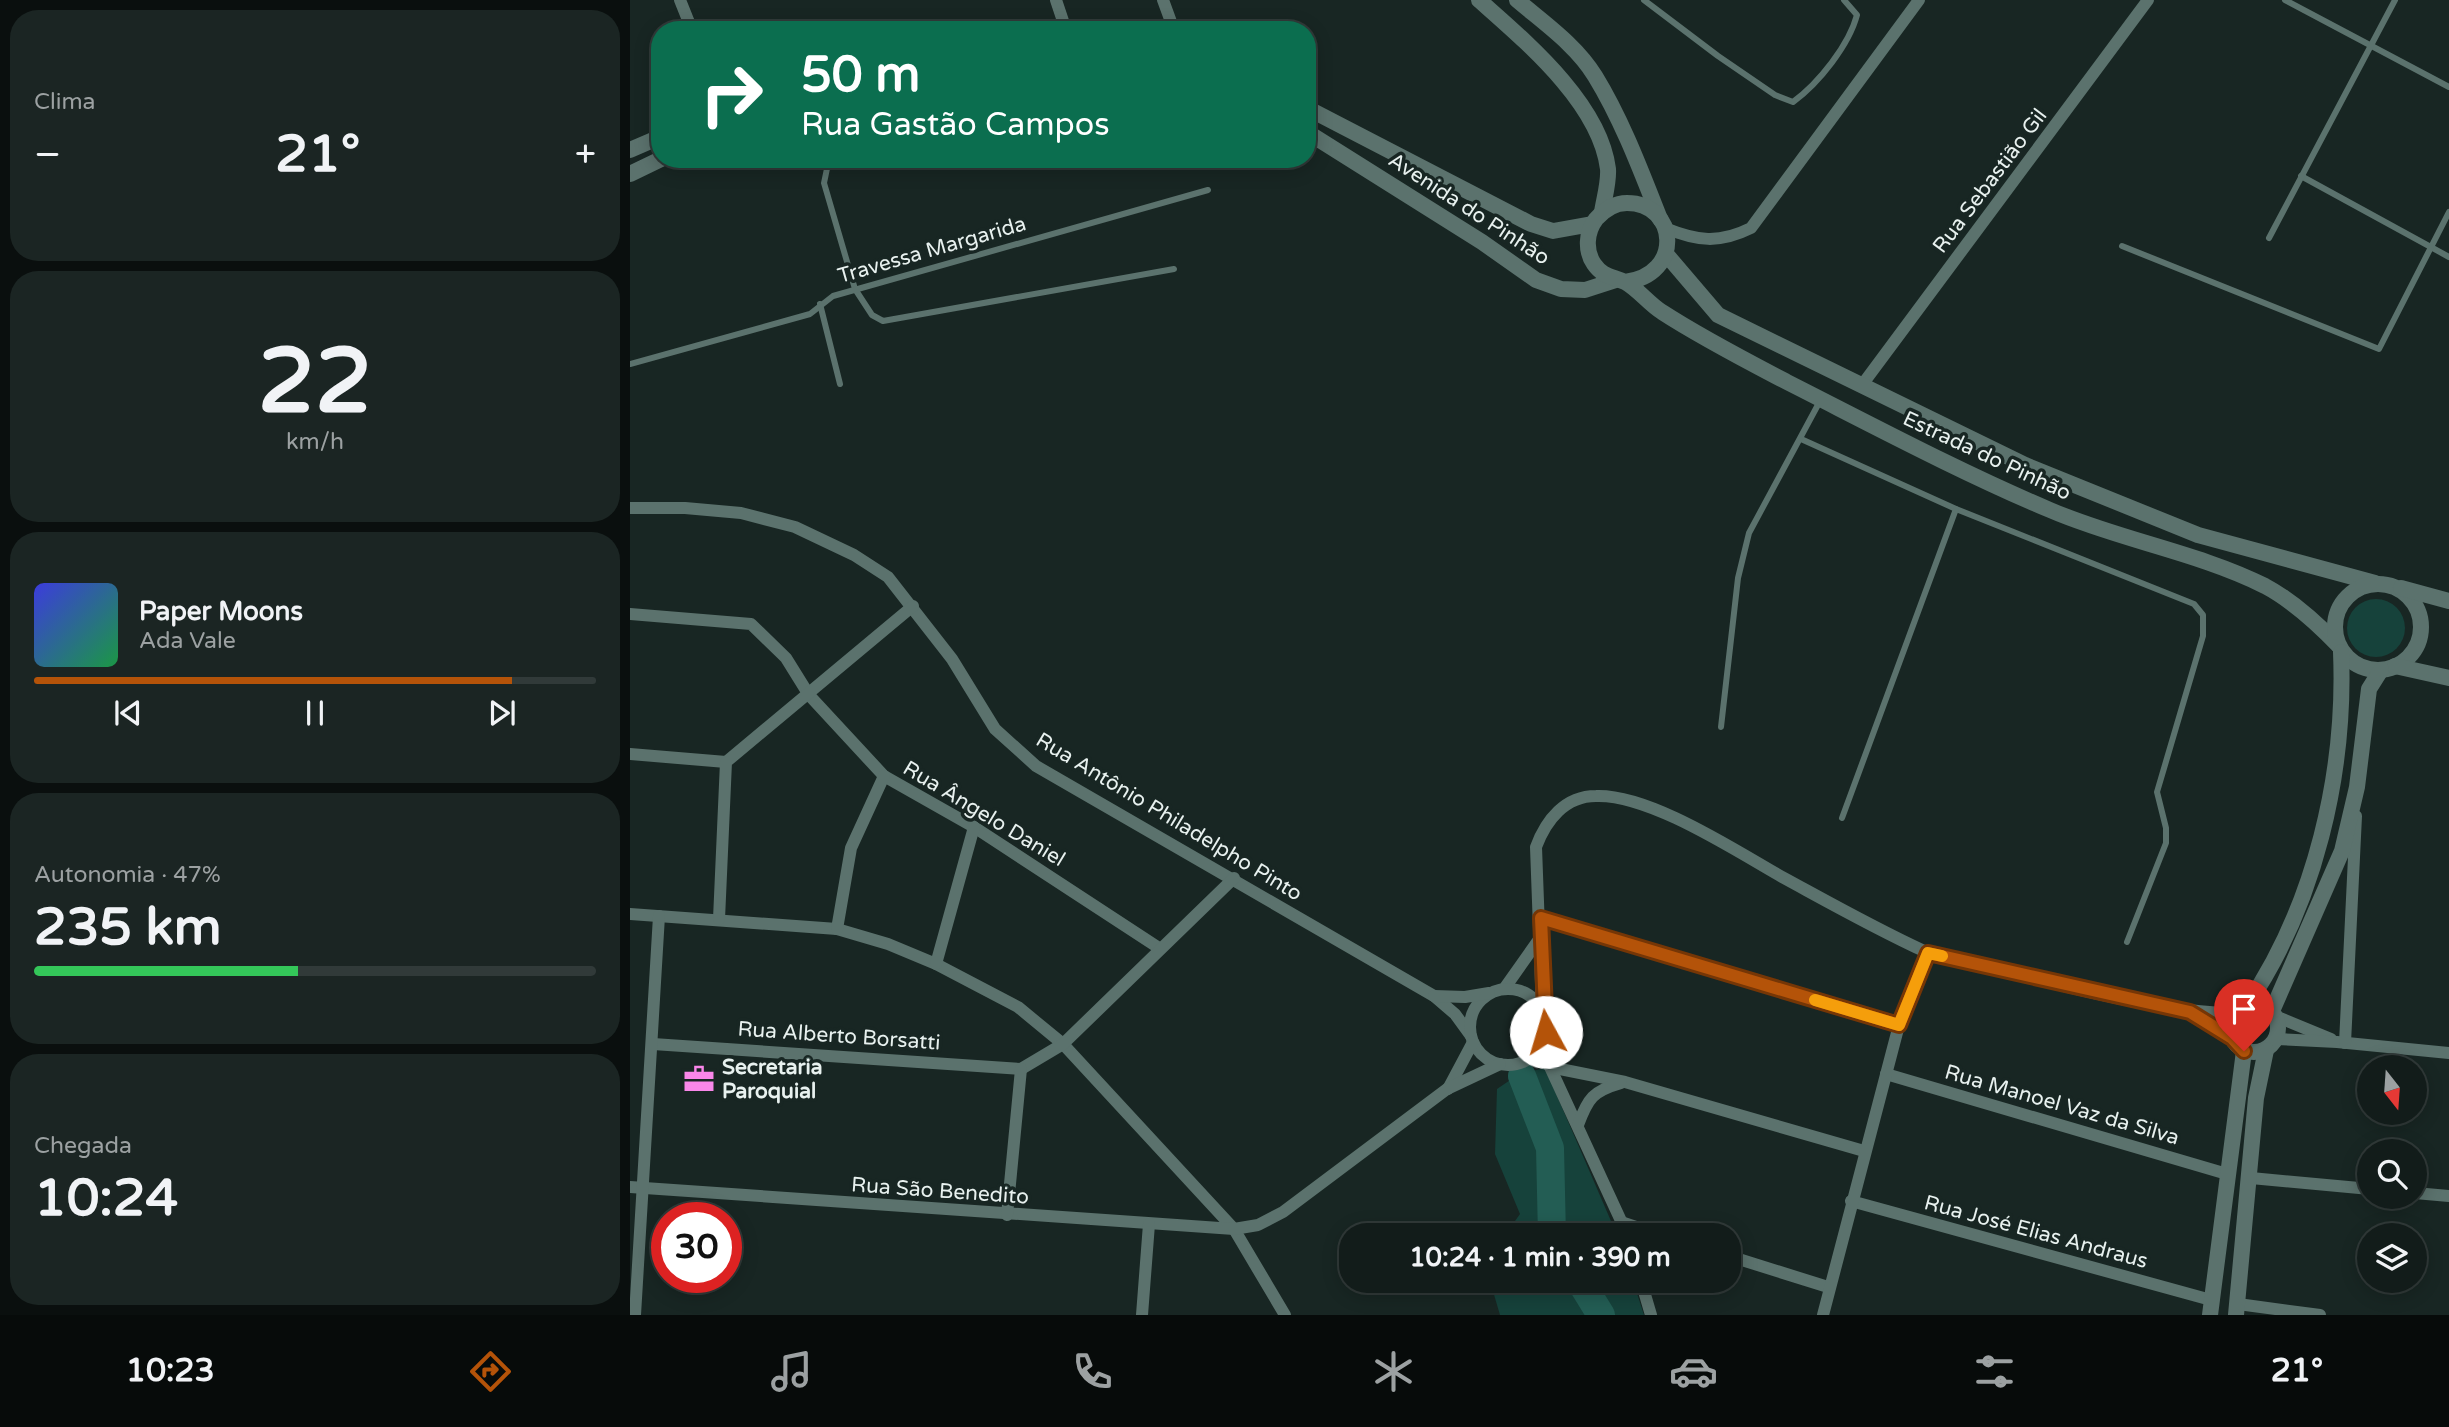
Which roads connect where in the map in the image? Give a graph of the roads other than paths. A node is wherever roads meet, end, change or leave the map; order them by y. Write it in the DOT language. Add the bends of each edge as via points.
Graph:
graph roads {
  1 [pos="680,0"];
  2 [pos="1056,0"];
  3 [pos="1163,0"];
  4 [pos="1479,0"];
  5 [pos="1517,0"];
  6 [pos="1644,0"];
  7 [pos="1843,0"];
  8 [pos="1919,0"];
  9 [pos="2148,0"];
  10 [pos="2285,0"];
  11 [pos="2395,0"];
  12 [pos="688,21"];
  13 [pos="1063,21"];
  14 [pos="1171,21"];
  15 [pos="2370,44"];
  16 [pos="2449,87"];
  17 [pos="1316,113"];
  18 [pos="1316,138"];
  19 [pos="651,140"];
  20 [pos="630,150"];
  21 [pos="651,164"];
  22 [pos="827,168"];
  23 [pos="630,174"];
  24 [pos="2301,176"];
  25 [pos="1208,190"];
  26 [pos="2449,212"];
  27 [pos="1597,218"];
  28 [pos="1663,224"];
  29 [pos="2269,238"];
  30 [pos="2122,246"];
  31 [pos="2430,246"];
  32 [pos="1666,254"];
  33 [pos="2449,257"];
  34 [pos="1174,268"];
  35 [pos="1621,281"];
  36 [pos="855,289"];
  37 [pos="820,304"];
  38 [pos="630,364"];
  39 [pos="840,384"];
  40 [pos="1862,385"];
  41 [pos="1821,399"];
  42 [pos="1801,439"];
  43 [pos="630,508"];
  44 [pos="1956,509"];
  45 [pos="2383,584"];
  46 [pos="2449,601"];
  47 [pos="913,606"];
  48 [pos="630,614"];
  49 [pos="2340,649"];
  50 [pos="2388,668"];
  51 [pos="2449,678"];
  52 [pos="809,695"];
  53 [pos="1721,727"];
  54 [pos="630,754"];
  55 [pos="726,762"];
  56 [pos="884,776"];
  57 [pos="2357,787"];
  58 [pos="1842,818"];
  59 [pos="974,827"];
  60 [pos="1234,878"];
  61 [pos="630,914"];
  62 [pos="659,916"];
  63 [pos="1541,918"];
  64 [pos="719,919"];
  65 [pos="838,929"];
  66 [pos="1540,938"];
  67 [pos="2127,942"];
  68 [pos="1159,948"];
  69 [pos="1928,953"];
  70 [pos="936,964"];
  71 [pos="1498,990"];
  72 [pos="1434,996"];
  73 [pos="2241,1009"];
  74 [pos="1542,1011"];
  75 [pos="2190,1012"];
  76 [pos="2274,1013"];
  77 [pos="1899,1025"];
  78 [pos="2232,1038"];
  79 [pos="1472,1039"];
  80 [pos="1542,1042"];
  81 [pos="2341,1042"];
  82 [pos="653,1044"];
  83 [pos="1063,1045"];
  84 [pos="2271,1045"];
  85 [pos="2244,1051"];
  86 [pos="2449,1053"];
  87 [pos="1500,1064"];
  88 [pos="1550,1067"];
  89 [pos="1021,1069"];
  90 [pos="1886,1074"];
  91 [pos="1625,1082"];
  92 [pos="1447,1089"];
  93 [pos="1578,1125"];
  94 [pos="1864,1151"];
  95 [pos="2227,1174"];
  96 [pos="2251,1178"];
  97 [pos="630,1187"];
  98 [pos="2357,1188"];
  99 [pos="644,1189"];
  100 [pos="2427,1194"];
  101 [pos="2449,1196"];
  102 [pos="1851,1201"];
  103 [pos="1007,1215"];
  104 [pos="1623,1223"];
  105 [pos="1149,1224"];
  106 [pos="1234,1229"];
  107 [pos="1741,1260"];
  108 [pos="1828,1287"];
  109 [pos="1645,1293"];
  110 [pos="2210,1308"];
  111 [pos="2237,1309"];
  112 [pos="635,1315"];
  113 [pos="1142,1315"];
  114 [pos="1285,1315"];
  115 [pos="1651,1315"];
  116 [pos="1823,1315"];
  117 [pos="2320,1315"];
  1 -- 12 [label="street"];
  2 -- 13 [label="street"];
  3 -- 14 [label="street"];
  4 -- 27 [label="street" via="1545,59 1595,131 1608,170"];
  5 -- 28 [label="street" via="1564,40 1594,74"];
  6 -- 7 [label="lane" via="1728,63 1793,102 1853,32 1857,15"];
  8 -- 28 [label="street" via="1751,228 1715,241 1691,239"];
  9 -- 40 [label="street, Rua Sebastião Gil"];
  10 -- 15 [label="lane"];
  11 -- 15 [label="lane"];
  15 -- 16 [label="lane"];
  15 -- 24 [label="lane"];
  17 -- 27 [label="street" via="1531,224 1553,231"];
  18 -- 35 [label="street, Avenida do Pinhão" via="1536,281 1585,290"];
  19 -- 20 [label="street"];
  21 -- 23 [label="street"];
  22 -- 36 [label="lane" via="824,183"];
  24 -- 29 [label="lane"];
  24 -- 31 [label="lane"];
  25 -- 36 [label="lane, Travessa Margarida"];
  26 -- 31 [label="lane"];
  27 -- 28 [label="street" via="1626,203 1652,211"];
  27 -- 35 [label="street" via="1588,236 1592,262"];
  28 -- 32 [label="street"];
  30 -- 31 [label="lane" via="2379,349"];
  31 -- 33 [label="lane"];
  32 -- 35 [label="street" via="1650,275"];
  32 -- 40 [label="street, Estrada do Pinhão" via="1718,315"];
  34 -- 36 [label="lane" via="883,321 872,315"];
  35 -- 41 [label="street, Estrada do Pinhão" via="1659,311"];
  36 -- 37 [label="lane, Travessa Margarida"];
  37 -- 38 [label="lane, Travessa Margarida" via="810,314"];
  37 -- 39 [label="lane"];
  40 -- 45 [label="street, Estrada do Pinhão" via="2025,465 2198,535"];
  41 -- 42 [label="lane"];
  41 -- 49 [label="street, Estrada do Pinhão" via="2051,511 2266,587 2311,617"];
  42 -- 44 [label="lane"];
  42 -- 53 [label="lane" via="1749,533 1738,578"];
  43 -- 47 [label="street, Rua Antônio Philadelpho Pinto" via="741,513 795,527 888,577"];
  44 -- 58 [label="lane"];
  44 -- 67 [label="lane" via="2193,604 2203,615 2203,636 2157,792 2166,843"];
  45 -- 46 [label="street, Estrada do Pinhão"];
  45 -- 49 [label="street" via="2350,594 2341,605 2335,625"];
  45 -- 50 [label="street" via="2412,599 2421,624 2415,649"];
  47 -- 52 [label="street"];
  47 -- 60 [label="street, Rua Antônio Philadelpho Pinto" via="995,729 1036,766"];
  48 -- 52 [label="street, Rua Ângelo Daniel" via="751,624 786,658"];
  49 -- 50 [label="street" via="2363,667"];
  49 -- 73 [label="street" via="2341,727 2310,877 2269,973"];
  50 -- 51 [label="street"];
  50 -- 57 [label="street" via="2369,689"];
  52 -- 55 [label="street"];
  52 -- 56 [label="street, Rua Ângelo Daniel"];
  54 -- 55 [label="street"];
  55 -- 64 [label="street"];
  56 -- 59 [label="street, Rua Ângelo Daniel"];
  56 -- 65 [label="street" via="851,848"];
  57 -- 76 [label="street" via="2342,851"];
  57 -- 81 [label="street"];
  59 -- 68 [label="street, Rua Ângelo Daniel"];
  59 -- 70 [label="street"];
  60 -- 68 [label="street"];
  60 -- 72 [label="street, Rua Antônio Philadelpho Pinto"];
  61 -- 62 [label="street"];
  62 -- 64 [label="street"];
  62 -- 82 [label="street"];
  63 -- 66 [label="street"];
  63 -- 69 [label="street" via="1536,847 1542,829 1554,813 1595,795 1648,807 1708,835"];
  63 -- 77 [label="street"];
  64 -- 65 [label="street"];
  65 -- 70 [label="street"];
  66 -- 71 [label="street"];
  66 -- 74 [label="street"];
  68 -- 83 [label="street"];
  69 -- 75 [label="street"];
  69 -- 77 [label="street"];
  70 -- 83 [label="street" via="1018,1007"];
  71 -- 72 [label="street" via="1465,997"];
  71 -- 74 [label="street" via="1527,993"];
  71 -- 79 [label="street" via="1476,1006"];
  72 -- 79 [label="street, Rua Antônio Philadelpho Pinto" via="1455,1014"];
  73 -- 75 [label="street"];
  73 -- 76 [label="street" via="2257,1004"];
  73 -- 78 [label="street" via="2230,1025"];
  74 -- 80 [label="street" via="1546,1032"];
  75 -- 78 [label="street"];
  76 -- 81 [label="street"];
  76 -- 84 [label="street" via="2279,1027"];
  77 -- 90 [label="street"];
  78 -- 85 [label="street"];
  79 -- 87 [label="street" via="1482,1054"];
  79 -- 92 [label="street"];
  80 -- 87 [label="street" via="1525,1060"];
  80 -- 88 [label="street"];
  81 -- 84 [label="street"];
  81 -- 86 [label="street"];
  82 -- 89 [label="street, Rua Alberto Borsatti"];
  82 -- 99 [label="street"];
  83 -- 89 [label="street"];
  83 -- 106 [label="street"];
  84 -- 85 [label="street" via="2255,1053"];
  84 -- 96 [label="street" via="2256,1098"];
  85 -- 95 [label="street"];
  87 -- 92 [label="street"];
  88 -- 91 [label="street"];
  88 -- 93 [label="street"];
  89 -- 103 [label="street"];
  90 -- 94 [label="street"];
  90 -- 95 [label="street, Rua Manoel Vaz da Silva"];
  91 -- 93 [label="street" via="1600,1090 1586,1104"];
  91 -- 94 [label="street"];
  92 -- 106 [label="street, Rua São Benedito" via="1283,1212 1258,1225"];
  93 -- 104 [label="street"];
  94 -- 102 [label="street"];
  95 -- 110 [label="street"];
  96 -- 98 [label="street"];
  96 -- 111 [label="street"];
  97 -- 99 [label="street, Rua São Benedito"];
  99 -- 103 [label="street, Rua São Benedito"];
  99 -- 112 [label="street"];
  100 -- 101 [label="street"];
  102 -- 108 [label="street"];
  102 -- 110 [label="street, Rua José Elias Andraus"];
  103 -- 105 [label="street, Rua São Benedito"];
  105 -- 106 [label="street, Rua São Benedito"];
  105 -- 113 [label="street"];
  106 -- 114 [label="street"];
  107 -- 108 [label="street"];
  108 -- 116 [label="street"];
  109 -- 115 [label="street"];
  111 -- 117 [label="street"];
}
